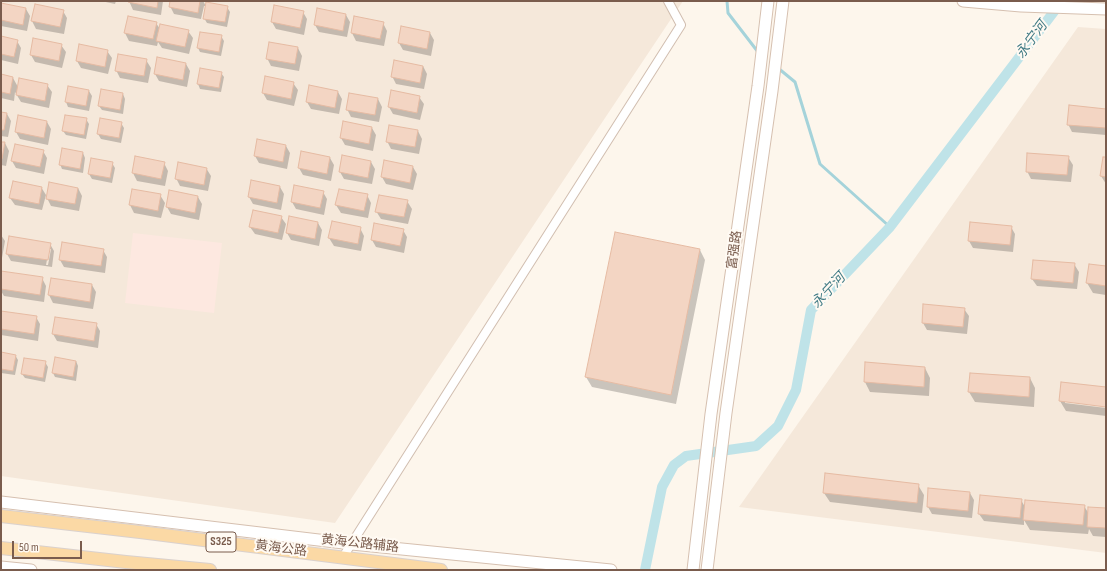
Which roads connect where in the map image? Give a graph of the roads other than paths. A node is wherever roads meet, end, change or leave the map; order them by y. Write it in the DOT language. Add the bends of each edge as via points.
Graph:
graph roads {
  1 [pos="668,1"];
  2 [pos="768,1"];
  3 [pos="783,1"];
  4 [pos="963,1"];
  5 [pos="1106,9"];
  6 [pos="1,502"];
  7 [pos="1,516"];
  8 [pos="352,544"];
  9 [pos="1,548"];
  10 [pos="343,557"];
  11 [pos="1,566"];
  12 [pos="31,570"];
  13 [pos="210,570"];
  14 [pos="441,570"];
  15 [pos="606,570"];
  16 [pos="693,570"];
  17 [pos="708,570"];
  1 -- 8 [label="street" via="681,25"];
  2 -- 16 [label="main road, 富强路" via="711,414"];
  3 -- 17 [label="main road, 富强路" via="726,413"];
  4 -- 5 [label="main road"];
  6 -- 8 [label="main road, 黄海公路辅路"];
  7 -- 10 [label="main road, 黄海公路 / S325"];
  8 -- 10 [label="street"];
  8 -- 15 [label="main road, 黄海公路辅路"];
  9 -- 13 [label="main road, S325"];
  10 -- 14 [label="main road, 黄海公路 / S325"];
  11 -- 12 [label="main road"];
}
